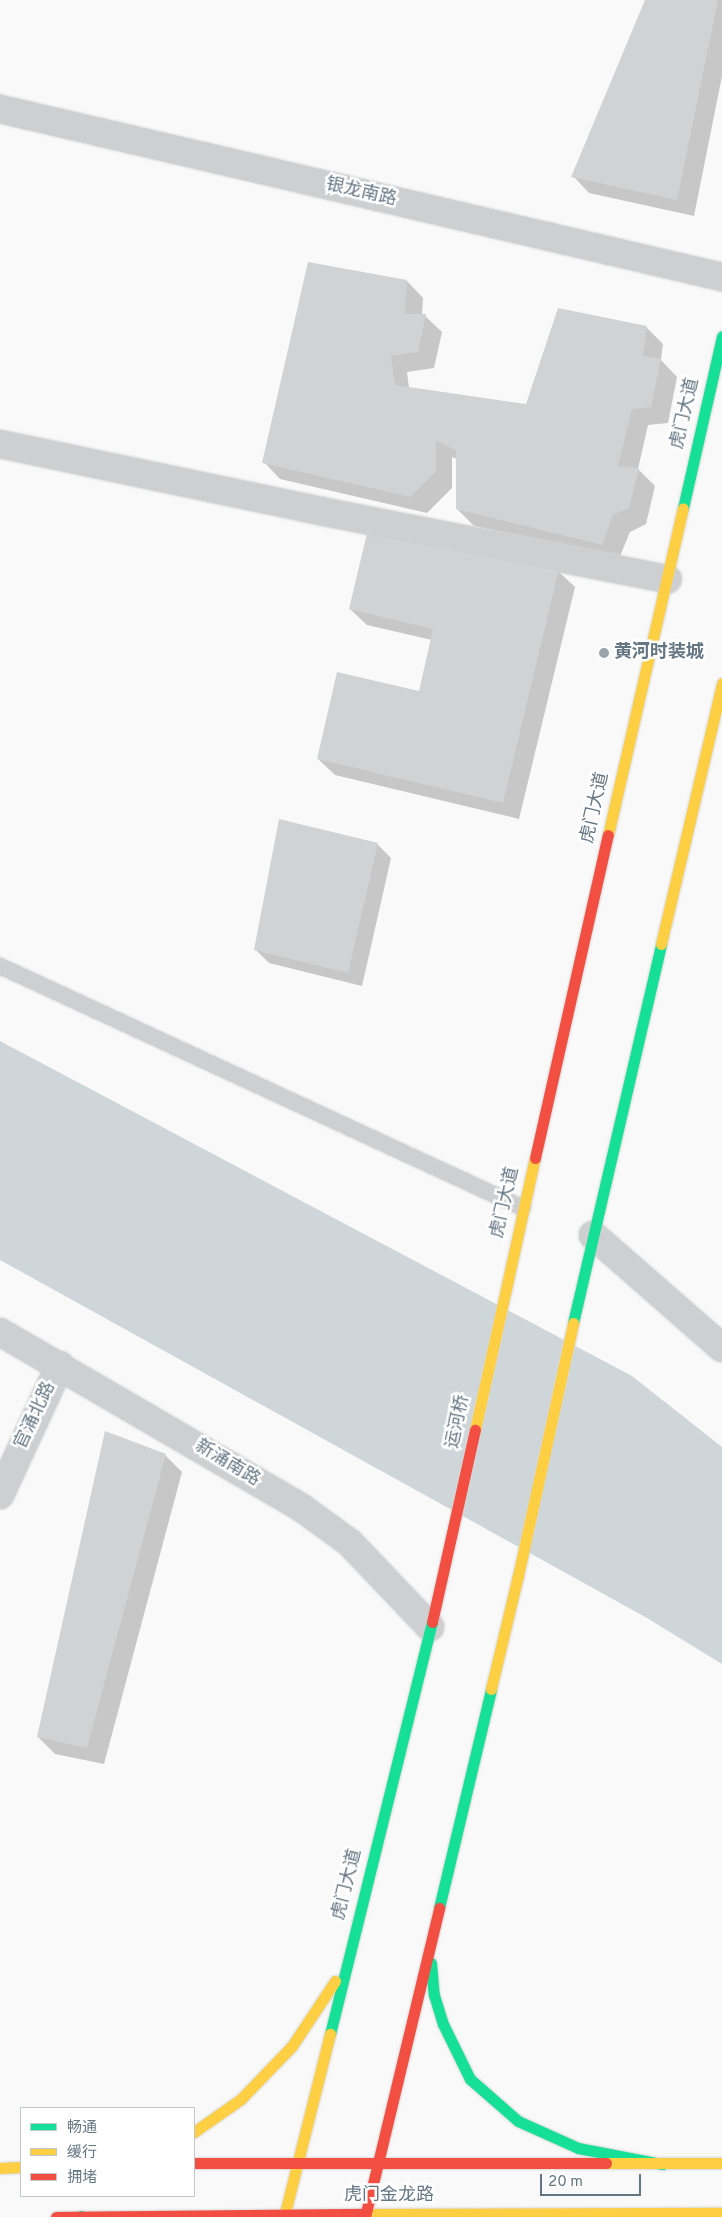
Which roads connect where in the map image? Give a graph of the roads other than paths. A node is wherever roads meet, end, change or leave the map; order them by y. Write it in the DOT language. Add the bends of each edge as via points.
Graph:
graph roads {
  1 [pos="0,109"];
  2 [pos="722,277"];
  3 [pos="722,336"];
  4 [pos="0,444"];
  5 [pos="666,579"];
  6 [pos="722,683"];
  7 [pos="0,966"];
  8 [pos="523,1208"];
  9 [pos="593,1235"];
  10 [pos="505,1288"];
  11 [pos="8,1336"];
  12 [pos="722,1348"];
  13 [pos="60,1365"];
  14 [pos="0,1495"];
  15 [pos="447,1563"];
  16 [pos="430,1628"];
  17 [pos="429,1947"];
  18 [pos="347,1963"];
  19 [pos="195,2131"];
  20 [pos="378,2162"];
  21 [pos="195,2163"];
  22 [pos="297,2163"];
  23 [pos="722,2163"];
  24 [pos="662,2164"];
  25 [pos="20,2167"];
  26 [pos="0,2168"];
  27 [pos="639,2213"];
  28 [pos="722,2213"];
  29 [pos="285,2215"];
  30 [pos="366,2215"];
  31 [pos="56,2217"];
  32 [pos="82,2217"];
  33 [pos="614,2217"];
  1 -- 2 [label="street, 银龙南路"];
  3 -- 5 [label="main road, 虎门大道"];
  4 -- 5 [label="street"];
  5 -- 8 [label="main road, 虎门大道"];
  6 -- 9 [label="main road"];
  7 -- 8 [label="lane"];
  8 -- 10 [label="main road, 虎门大道"];
  9 -- 12 [label="street"];
  9 -- 17 [label="main road" via="518,1576"];
  10 -- 15 [label="main road, 运河桥"];
  11 -- 13 [label="street, 新涌南路"];
  13 -- 14 [label="street, 官涌北路"];
  13 -- 16 [label="street, 新涌南路" via="302,1508 350,1543"];
  15 -- 16 [label="main road, 虎门大道"];
  16 -- 18 [label="main road, 虎门大道"];
  17 -- 20 [label="main road"];
  17 -- 24 [label="main road" via="434,1995 442,2024 470,2078 518,2121 578,2148"];
  18 -- 19 [label="main road" via="292,2046 240,2099"];
  18 -- 22 [label="main road, 虎门大道"];
  20 -- 22 [label="main road, 虎门金龙路"];
  20 -- 24 [label="main road, 虎门金龙路"];
  20 -- 30 [label="main road"];
  21 -- 22 [label="main road, 虎门金龙路"];
  22 -- 29 [label="main road, 虎门大道"];
  23 -- 24 [label="main road, 虎门金龙路"];
  25 -- 26 [label="main road"];
  27 -- 28 [label="main road, 虎门金龙路"];
  27 -- 30 [label="main road, 虎门金龙路"];
  27 -- 33 [label="main road"];
  29 -- 30 [label="main road, 虎门金龙路"];
  29 -- 32 [label="main road, 虎门金龙路"];
  31 -- 32 [label="main road, 虎门金龙路"];
}
